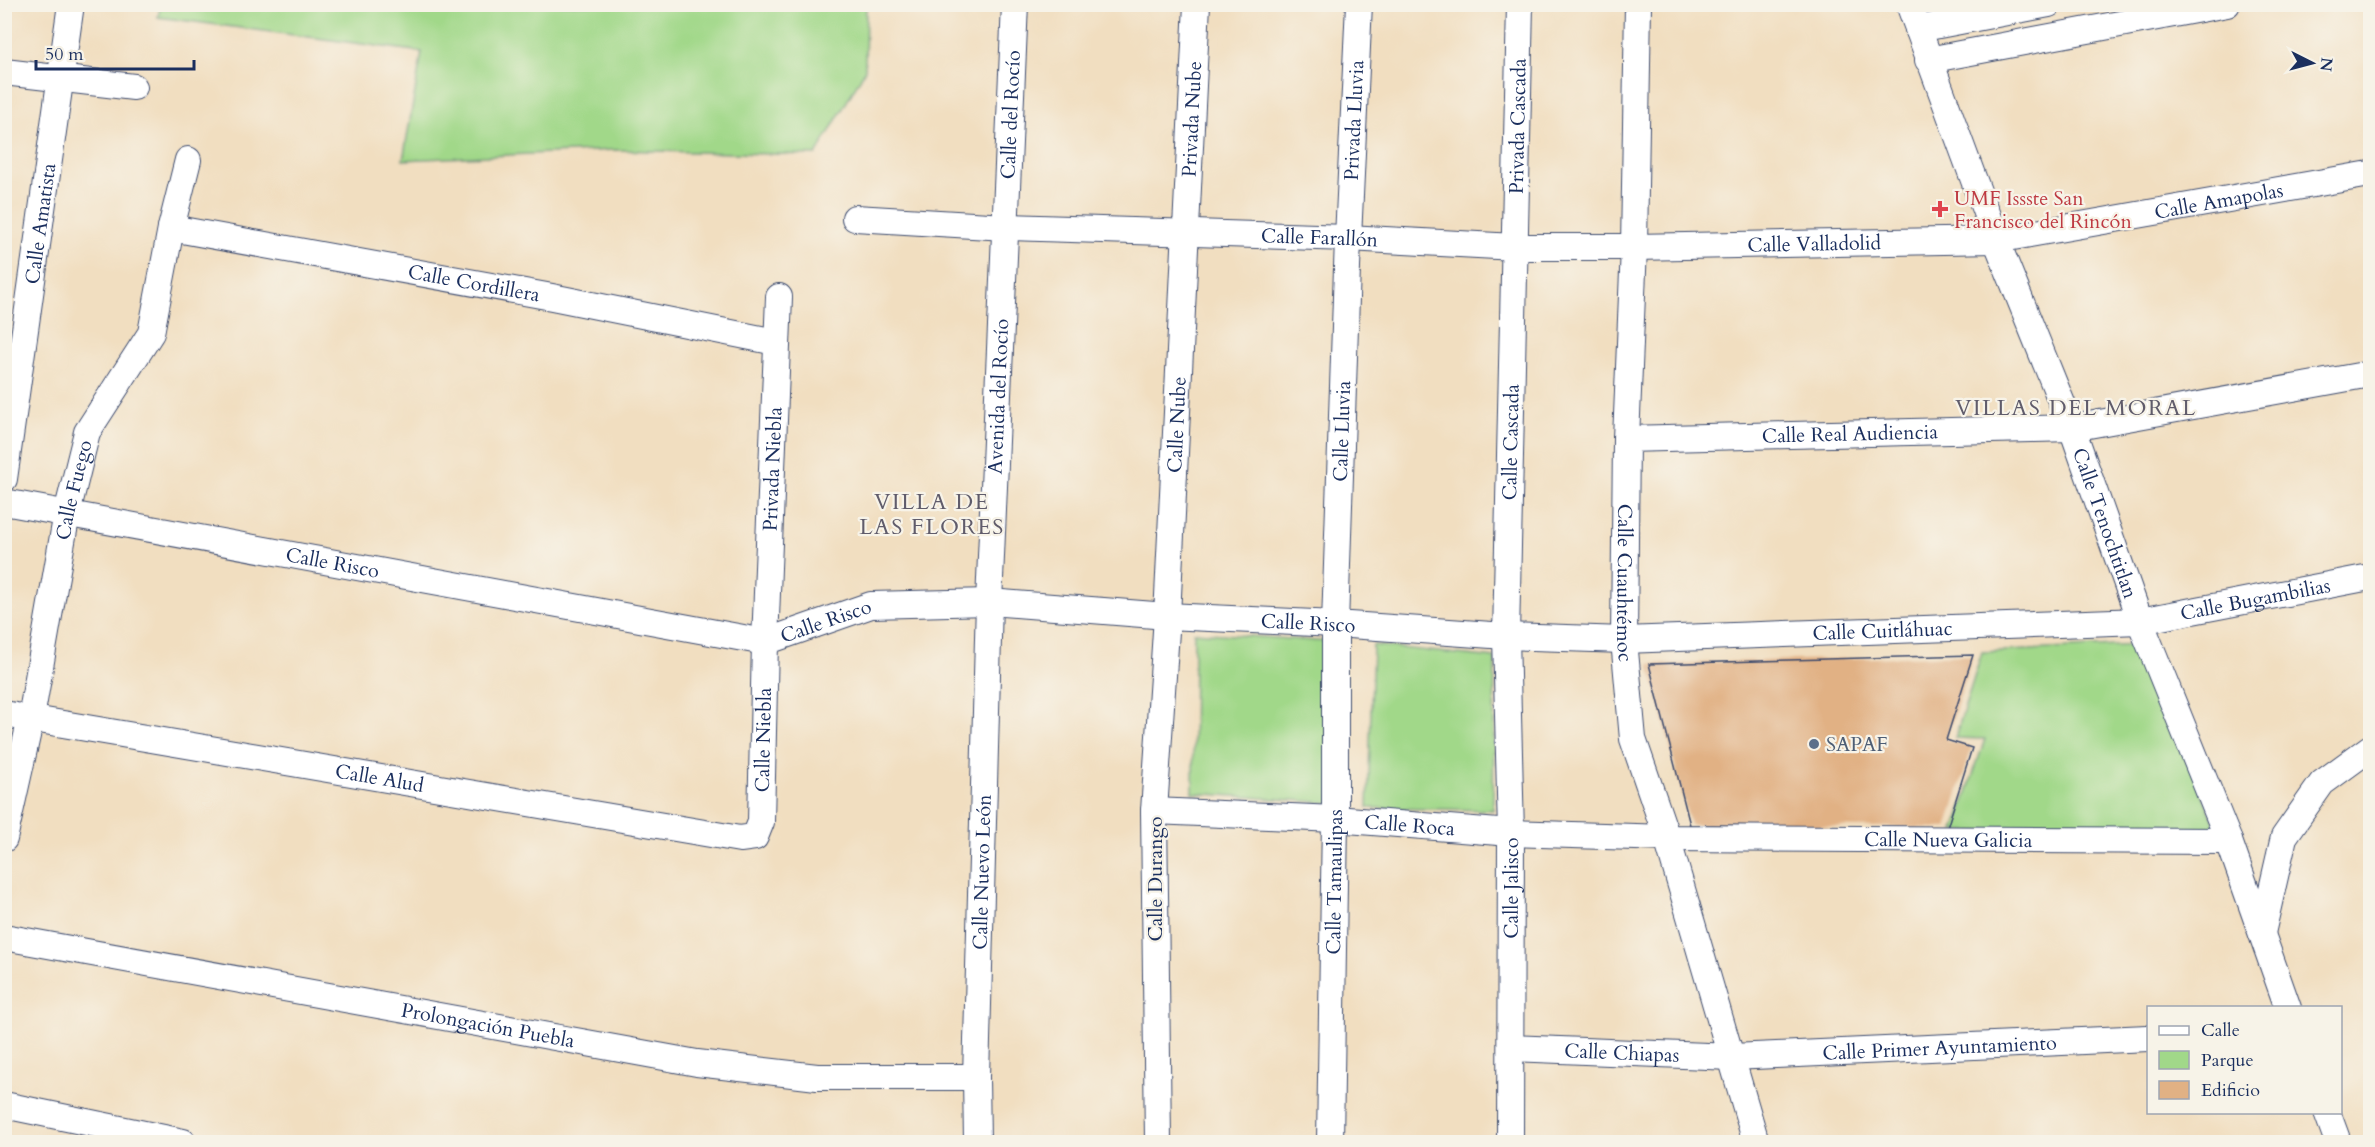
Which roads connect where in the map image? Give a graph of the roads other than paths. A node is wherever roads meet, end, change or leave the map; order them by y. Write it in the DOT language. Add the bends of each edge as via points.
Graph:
graph roads {
  1 [pos="71,4"];
  2 [pos="1015,4"];
  3 [pos="1197,4"];
  4 [pos="1359,4"];
  5 [pos="1520,4"];
  6 [pos="1638,4"];
  7 [pos="1909,4"];
  8 [pos="2049,4"];
  9 [pos="2227,4"];
  10 [pos="1918,29"];
  11 [pos="1928,60"];
  12 [pos="4,72"];
  13 [pos="59,80"];
  14 [pos="134,87"];
  15 [pos="188,160"];
  16 [pos="2370,174"];
  17 [pos="855,218"];
  18 [pos="1006,227"];
  19 [pos="171,228"];
  20 [pos="1186,232"];
  21 [pos="1347,238"];
  22 [pos="1996,240"];
  23 [pos="1515,248"];
  24 [pos="1634,248"];
  25 [pos="779,297"];
  26 [pos="776,342"];
  27 [pos="2370,374"];
  28 [pos="2072,428"];
  29 [pos="1626,439"];
  30 [pos="4,479"];
  31 [pos="4,502"];
  32 [pos="67,513"];
  33 [pos="2370,577"];
  34 [pos="989,602"];
  35 [pos="1167,616"];
  36 [pos="2140,621"];
  37 [pos="1335,624"];
  38 [pos="1506,636"];
  39 [pos="1624,640"];
  40 [pos="765,642"];
  41 [pos="4,714"];
  42 [pos="31,718"];
  43 [pos="2370,748"];
  44 [pos="1154,811"];
  45 [pos="1335,819"];
  46 [pos="1511,833"];
  47 [pos="755,837"];
  48 [pos="1667,838"];
  49 [pos="4,839"];
  50 [pos="2229,841"];
  51 [pos="2262,933"];
  52 [pos="4,937"];
  53 [pos="2287,1006"];
  54 [pos="2147,1038"];
  55 [pos="1511,1048"];
  56 [pos="1732,1056"];
  57 [pos="976,1077"];
  58 [pos="4,1105"];
  59 [pos="2327,1114"];
  60 [pos="183,1143"];
  61 [pos="977,1143"];
  62 [pos="1158,1143"];
  63 [pos="1330,1143"];
  64 [pos="1510,1143"];
  65 [pos="1756,1143"];
  66 [pos="2338,1143"];
  1 -- 13 [label="street, Calle Amatista"];
  2 -- 18 [label="street, Calle del Rocío"];
  3 -- 20 [label="street, Privada Nube"];
  4 -- 21 [label="street, Privada Lluvia"];
  5 -- 23 [label="street, Privada Cascada"];
  6 -- 24 [label="street, Calle Cuauhtémoc"];
  7 -- 10 [label="street, Calle Tenochtitlan"];
  8 -- 10 [label="street"];
  9 -- 11 [label="street"];
  10 -- 11 [label="street, Calle Tenochtitlan"];
  11 -- 22 [label="street, Calle Tenochtitlan"];
  12 -- 13 [label="street"];
  13 -- 14 [label="street"];
  13 -- 30 [label="street, Calle Amatista"];
  15 -- 19 [label="street, Calle Fuego"];
  16 -- 22 [label="street, Calle Amapolas"];
  17 -- 18 [label="street, Calle Farallón"];
  18 -- 20 [label="street, Calle Farallón"];
  18 -- 34 [label="street, Avenida del Rocío"];
  19 -- 26 [label="street, Calle Cordillera"];
  19 -- 32 [label="street, Calle Fuego" via="151,333 87,432"];
  20 -- 21 [label="street, Calle Farallón"];
  20 -- 35 [label="street, Calle Nube"];
  21 -- 23 [label="street, Calle Farallón"];
  21 -- 37 [label="street, Calle Lluvia"];
  22 -- 24 [label="street, Calle Valladolid"];
  22 -- 28 [label="street, Calle Tenochtitlan"];
  23 -- 24 [label="street, Calle Farallón"];
  23 -- 38 [label="street, Calle Cascada"];
  24 -- 29 [label="street, Calle Cuauhtémoc"];
  25 -- 26 [label="street, Privada Niebla"];
  26 -- 40 [label="street, Privada Niebla"];
  27 -- 28 [label="street, Calle Real Audiencia"];
  28 -- 29 [label="street, Calle Real Audiencia"];
  28 -- 36 [label="street, Calle Tenochtitlan"];
  29 -- 39 [label="street, Calle Cuauhtémoc"];
  31 -- 32 [label="street, Calle Risco"];
  32 -- 40 [label="street, Calle Risco"];
  32 -- 42 [label="street, Calle Fuego"];
  33 -- 36 [label="street, Calle Bugambilias"];
  34 -- 35 [label="street, Calle Risco"];
  34 -- 40 [label="street, Calle Risco" via="871,605"];
  34 -- 57 [label="street, Calle Nuevo León"];
  35 -- 37 [label="street, Calle Risco"];
  35 -- 44 [label="street, Calle Durango"];
  36 -- 39 [label="street, Calle Cuitláhuac"];
  36 -- 50 [label="street, Calle Tenochtitlan"];
  37 -- 38 [label="street, Calle Risco"];
  37 -- 45 [label="street, Calle Tamaulipas"];
  38 -- 39 [label="street, Calle Risco"];
  38 -- 46 [label="street, Calle Jalisco"];
  39 -- 48 [label="street, Calle Cuauhtémoc" via="1633,739"];
  40 -- 47 [label="street, Calle Niebla" via="761,822"];
  41 -- 42 [label="street, Calle Alud"];
  42 -- 47 [label="street, Calle Alud" via="740,839"];
  42 -- 49 [label="street, Calle Fuego"];
  43 -- 51 [label="street" via="2322,783 2284,837"];
  44 -- 45 [label="street, Calle Roca"];
  44 -- 62 [label="street, Calle Durango"];
  45 -- 46 [label="street, Calle Roca"];
  45 -- 63 [label="street, Calle Tamaulipas"];
  46 -- 48 [label="street, Calle Roca"];
  46 -- 55 [label="street, Calle Jalisco"];
  48 -- 50 [label="street, Calle Nueva Galicia"];
  48 -- 56 [label="street, Calle Cuauhtémoc"];
  50 -- 51 [label="street, Calle Tenochtitlan"];
  51 -- 53 [label="street, Calle Tenochtitlan"];
  52 -- 57 [label="street, Prolongación Puebla" via="697,1063 817,1077"];
  54 -- 56 [label="street, Calle Primer Ayuntamiento"];
  55 -- 56 [label="street, Calle Chiapas"];
  55 -- 64 [label="street, Calle Jalisco"];
  56 -- 65 [label="street, Calle Cuauhtémoc"];
  57 -- 61 [label="street, Calle Nuevo León"];
  58 -- 60 [label="street"];
  59 -- 66 [label="street"];
}
